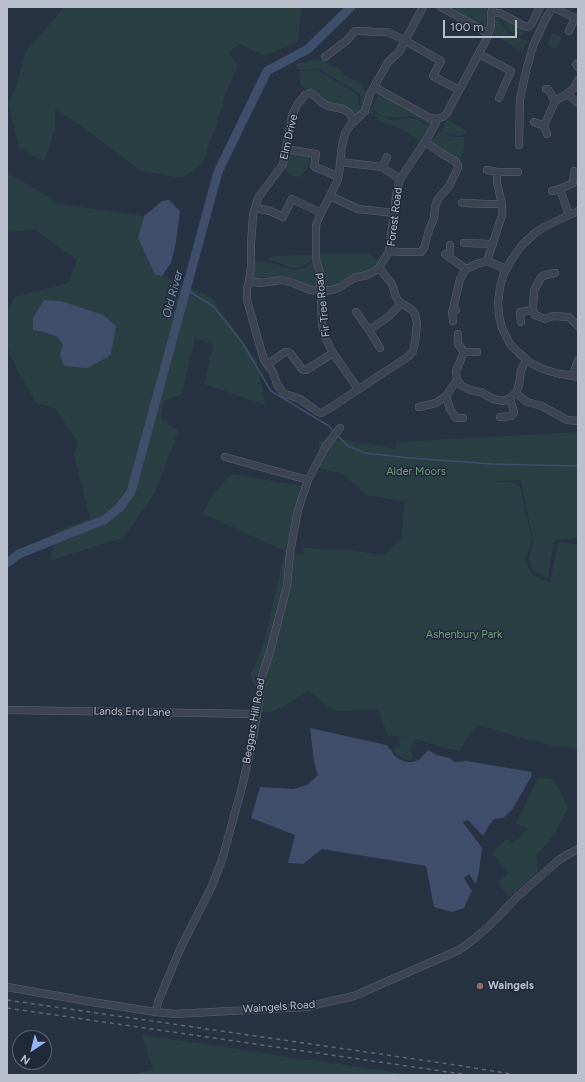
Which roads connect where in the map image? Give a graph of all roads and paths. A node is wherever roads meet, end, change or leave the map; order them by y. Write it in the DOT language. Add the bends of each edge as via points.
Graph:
graph roads {
  1 [pos="423,7"];
  2 [pos="441,7"];
  3 [pos="540,7"];
  4 [pos="554,8"];
  5 [pos="492,10"];
  6 [pos="576,19"];
  7 [pos="569,31"];
  8 [pos="489,32"];
  9 [pos="404,40"];
  10 [pos="479,54"];
  11 [pos="325,57"];
  12 [pos="578,80"];
  13 [pos="374,87"];
  14 [pos="546,89"];
  15 [pos="459,90"];
  16 [pos="567,94"];
  17 [pos="499,98"];
  18 [pos="555,101"];
  19 [pos="578,103"];
  20 [pos="436,119"];
  21 [pos="355,120"];
  22 [pos="534,122"];
  23 [pos="544,126"];
  24 [pos="547,134"];
  25 [pos="425,142"];
  26 [pos="519,145"];
  27 [pos="286,149"];
  28 [pos="387,157"];
  29 [pos="340,162"];
  30 [pos="382,167"];
  31 [pos="487,170"];
  32 [pos="574,171"];
  33 [pos="497,172"];
  34 [pos="518,172"];
  35 [pos="338,177"];
  36 [pos="400,179"];
  37 [pos="330,196"];
  38 [pos="462,203"];
  39 [pos="502,204"];
  40 [pos="256,208"];
  41 [pos="578,211"];
  42 [pos="321,213"];
  43 [pos="394,213"];
  44 [pos="569,215"];
  45 [pos="464,243"];
  46 [pos="493,244"];
  47 [pos="450,245"];
  48 [pos="389,251"];
  49 [pos="487,261"];
  50 [pos="379,268"];
  51 [pos="466,269"];
  52 [pos="506,269"];
  53 [pos="555,273"];
  54 [pos="249,281"];
  55 [pos="321,291"];
  56 [pos="401,304"];
  57 [pos="533,310"];
  58 [pos="356,312"];
  59 [pos="453,321"];
  60 [pos="521,322"];
  61 [pos="578,326"];
  62 [pos="369,330"];
  63 [pos="458,334"];
  64 [pos="380,348"];
  65 [pos="464,352"];
  66 [pos="476,352"];
  67 [pos="333,353"];
  68 [pos="526,360"];
  69 [pos="578,360"];
  70 [pos="268,364"];
  71 [pos="576,376"];
  72 [pos="457,380"];
  73 [pos="358,389"];
  74 [pos="446,396"];
  75 [pos="513,396"];
  76 [pos="419,406"];
  77 [pos="500,416"];
  78 [pos="464,418"];
  79 [pos="578,421"];
  80 [pos="340,428"];
  81 [pos="225,457"];
  82 [pos="308,480"];
  83 [pos="7,710"];
  84 [pos="258,714"];
  85 [pos="578,850"];
  86 [pos="7,987"];
  87 [pos="156,1012"];
  1 -- 9 [label="street"];
  2 -- 8 [label="street"];
  3 -- 5 [label="street" via="528,27"];
  4 -- 6 [label="street"];
  4 -- 26 [label="street" via="546,18 534,44 526,71 520,99"];
  5 -- 8 [label="street"];
  6 -- 7 [label="street"];
  8 -- 10 [label="street"];
  9 -- 11 [label="street" via="385,32 355,31"];
  9 -- 13 [label="street" via="399,52 388,62"];
  9 -- 15 [label="street" via="441,61 433,76"];
  10 -- 15 [label="street"];
  10 -- 17 [label="street" via="511,71"];
  12 -- 16 [label="street"];
  13 -- 20 [label="street"];
  13 -- 21 [label="street" via="365,111"];
  14 -- 18 [label="street"];
  15 -- 20 [label="street" via="447,113"];
  16 -- 18 [label="street"];
  16 -- 19 [label="street"];
  18 -- 23 [label="street"];
  20 -- 25 [label="street, Forest Road"];
  21 -- 27 [label="street, Elm Drive" via="343,109 328,106 313,94 306,94 293,113"];
  21 -- 29 [label="street" via="345,133"];
  22 -- 23 [label="street"];
  23 -- 24 [label="street"];
  25 -- 36 [label="street, Forest Road"];
  25 -- 48 [label="street, Forest Road" via="455,161 458,168 435,206 434,218 423,250 419,253"];
  27 -- 35 [label="street" via="316,154 314,166"];
  27 -- 40 [label="street, Elm Drive" via="283,164 258,198"];
  28 -- 30 [label="street"];
  29 -- 30 [label="street"];
  29 -- 35 [label="street"];
  30 -- 36 [label="street"];
  31 -- 33 [label="street"];
  32 -- 44 [label="street" via="573,183 556,190"];
  33 -- 34 [label="street"];
  33 -- 39 [label="street"];
  35 -- 37 [label="street"];
  36 -- 43 [label="street, Forest Road"];
  37 -- 42 [label="street"];
  37 -- 43 [label="street" via="358,208"];
  38 -- 39 [label="street" via="489,207"];
  39 -- 46 [label="street" via="502,215"];
  40 -- 42 [label="street" via="283,217 292,199"];
  40 -- 54 [label="street, Elm Drive" via="253,215"];
  41 -- 44 [label="street"];
  42 -- 55 [label="street, Fir Tree Road" via="316,225 316,259"];
  43 -- 48 [label="street, Forest Road"];
  44 -- 52 [label="street" via="535,233 518,250"];
  45 -- 46 [label="street"];
  46 -- 49 [label="street"];
  47 -- 51 [label="street" via="449,259"];
  48 -- 50 [label="street"];
  49 -- 51 [label="street"];
  49 -- 52 [label="street"];
  50 -- 55 [label="street" via="367,275 354,278 337,289"];
  50 -- 56 [label="street" via="392,284 397,300"];
  51 -- 59 [label="street" via="453,297"];
  52 -- 68 [label="street" via="498,298 500,323 510,344"];
  53 -- 57 [label="street" via="542,276 531,289"];
  54 -- 55 [label="street" via="260,283 282,280 310,290"];
  54 -- 70 [label="street, Elm Drive" via="248,306 262,354"];
  55 -- 67 [label="street, Fir Tree Road" via="324,337"];
  56 -- 62 [label="street"];
  56 -- 73 [label="street" via="408,307 417,319 413,351"];
  57 -- 60 [label="street" via="518,310"];
  57 -- 61 [label="street" via="535,316 545,319 553,316 569,317"];
  58 -- 62 [label="street"];
  62 -- 64 [label="street"];
  63 -- 65 [label="street" via="458,344"];
  65 -- 66 [label="street"];
  65 -- 72 [label="street" via="456,371"];
  67 -- 70 [label="street" via="306,370 302,369 288,352"];
  67 -- 73 [label="street, Fir Tree Road"];
  68 -- 71 [label="street" via="550,371"];
  68 -- 75 [label="street"];
  69 -- 71 [label="street" via="574,372"];
  70 -- 73 [label="street" via="277,384 285,394 300,399 321,413"];
  72 -- 74 [label="street"];
  72 -- 75 [label="street" via="462,386 482,392 493,399 503,401"];
  74 -- 76 [label="street" via="436,403"];
  74 -- 78 [label="street" via="456,418"];
  75 -- 77 [label="street" via="513,419"];
  75 -- 79 [label="street" via="527,402 543,403 567,420"];
  80 -- 82 [label="street, Beggars Hill Road" via="326,446"];
  81 -- 82 [label="street"];
  82 -- 84 [label="street, Beggars Hill Road" via="298,510 287,586 262,676"];
  83 -- 84 [label="street, Lands End Lane"];
  84 -- 87 [label="street, Beggars Hill Road" via="222,860 181,947"];
  85 -- 87 [label="street, Waingels Road" via="560,859 488,927 459,950 354,996 306,1007 174,1014"];
  86 -- 87 [label="street, Waingels Road"];
}
